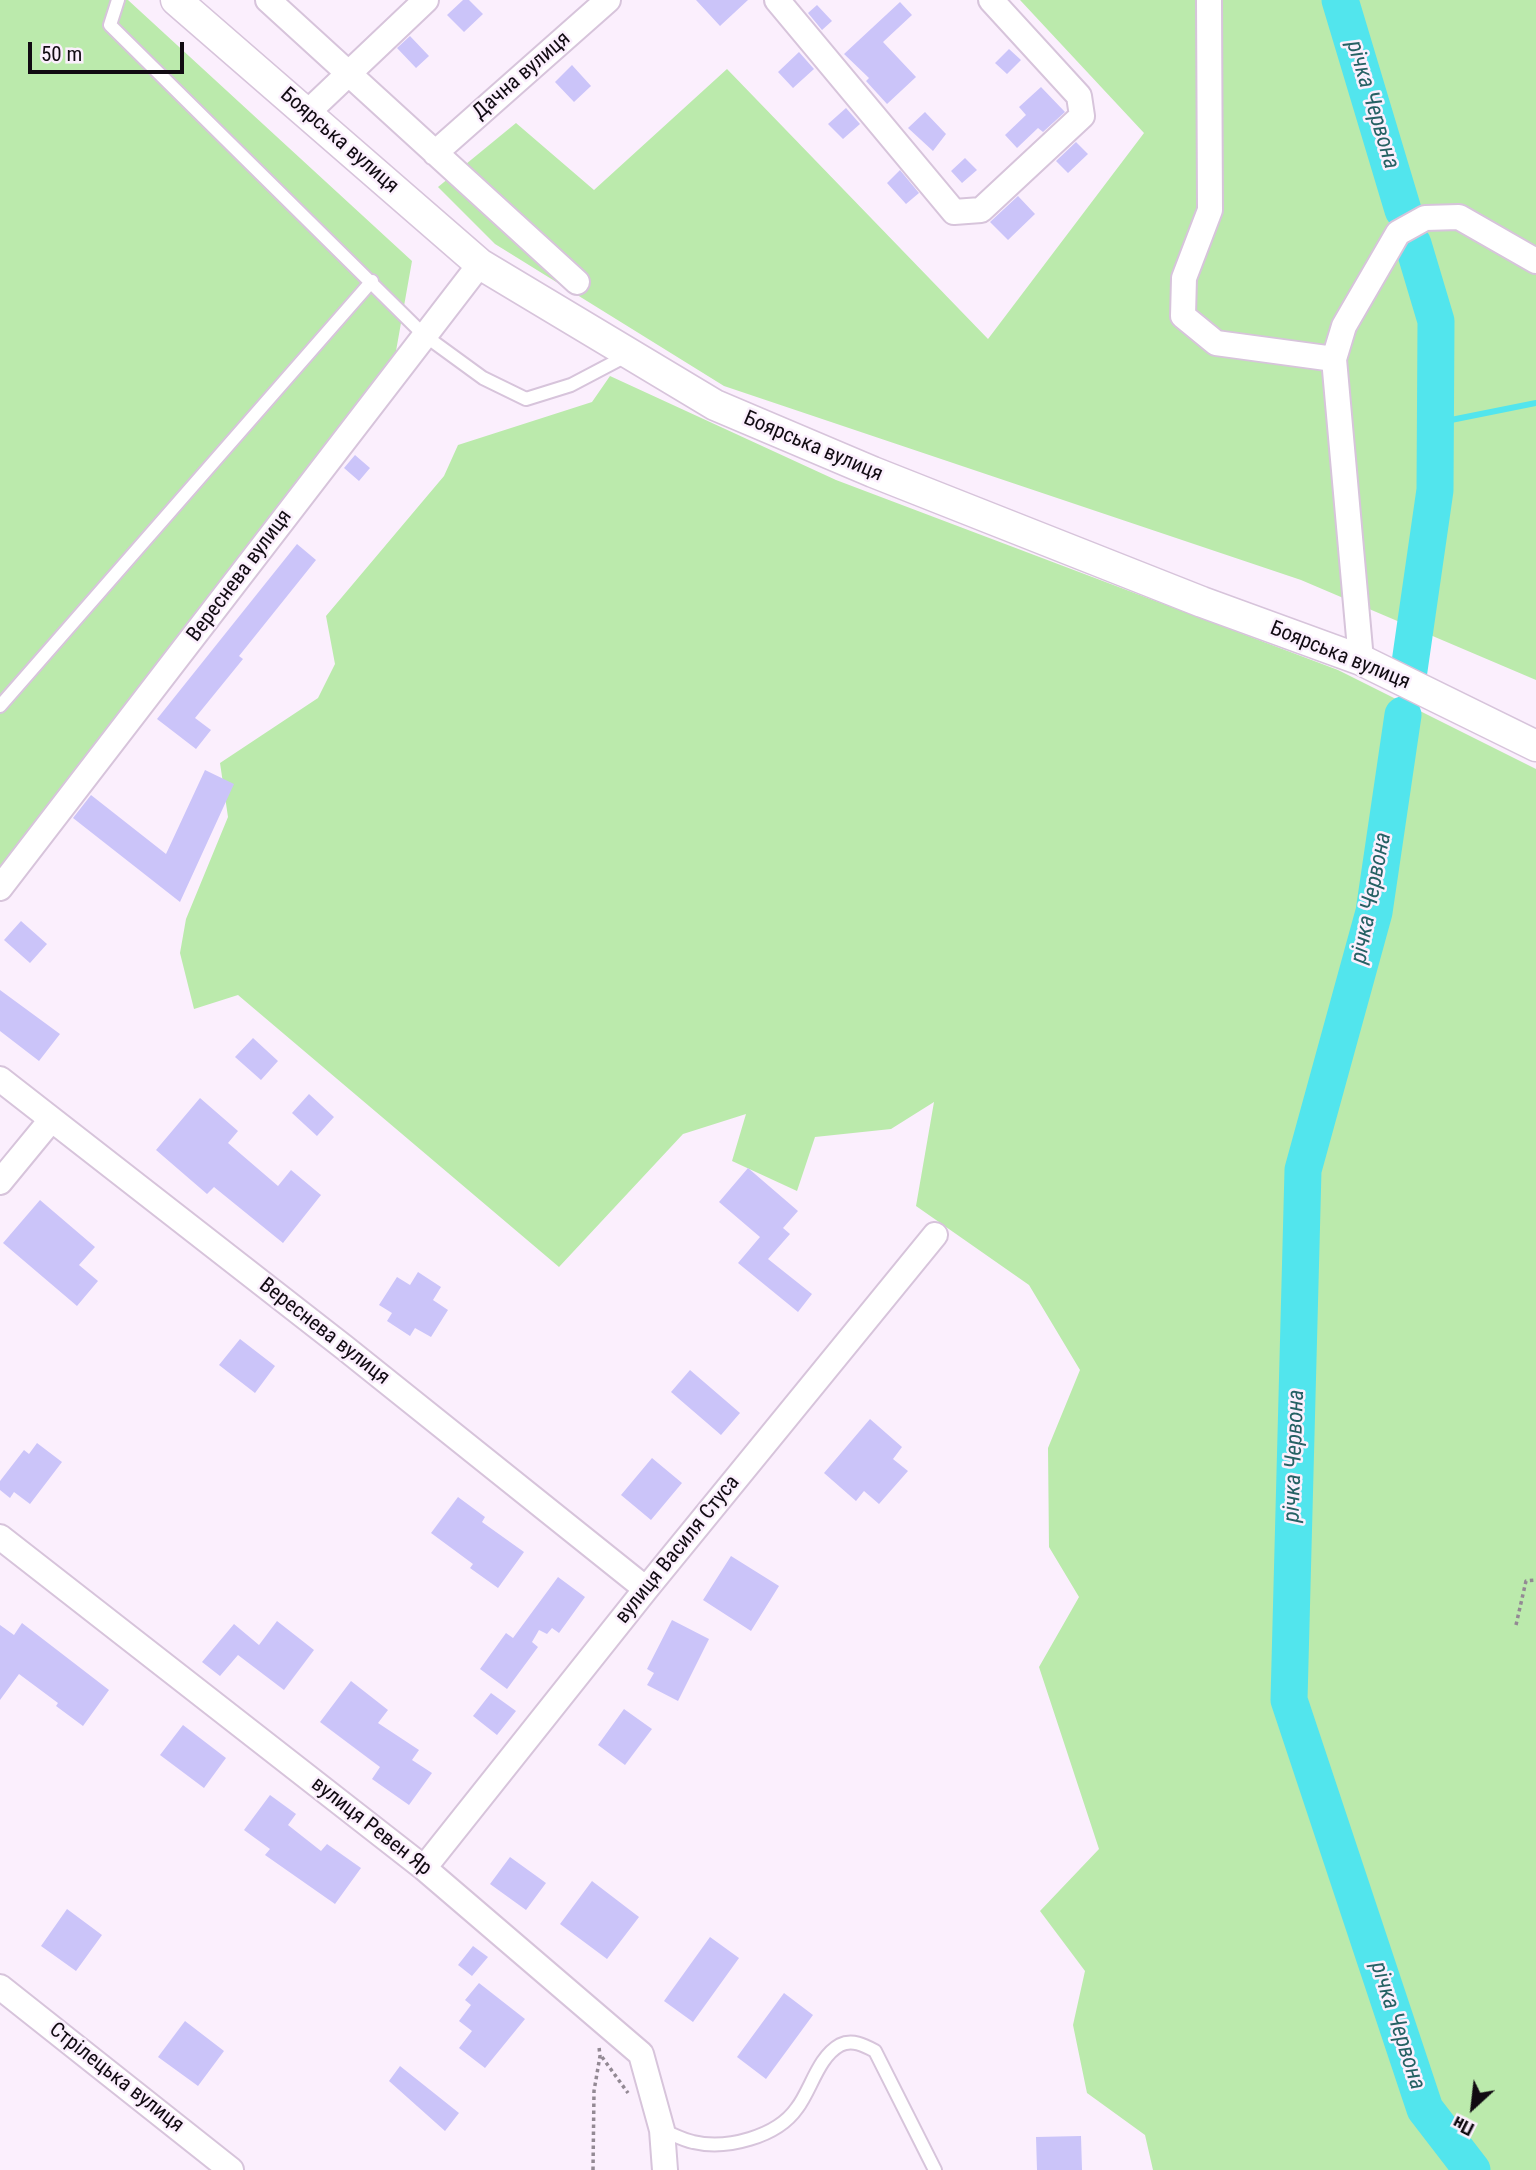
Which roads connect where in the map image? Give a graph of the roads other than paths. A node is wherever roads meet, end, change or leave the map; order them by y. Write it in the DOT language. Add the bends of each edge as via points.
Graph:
graph roads {
  1 [pos="118,0"];
  2 [pos="176,0"];
  3 [pos="268,0"];
  4 [pos="426,0"];
  5 [pos="608,0"];
  6 [pos="776,0"];
  7 [pos="991,0"];
  8 [pos="1209,0"];
  9 [pos="348,73"];
  10 [pos="307,113"];
  11 [pos="436,153"];
  12 [pos="1536,261"];
  13 [pos="480,264"];
  14 [pos="372,281"];
  15 [pos="577,282"];
  16 [pos="424,335"];
  17 [pos="628,355"];
  18 [pos="1334,359"];
  19 [pos="1361,660"];
  20 [pos="0,706"];
  21 [pos="1536,746"];
  22 [pos="0,888"];
  23 [pos="0,1079"];
  24 [pos="51,1120"];
  25 [pos="0,1182"];
  26 [pos="935,1235"];
  27 [pos="0,1537"];
  28 [pos="646,1589"];
  29 [pos="425,1868"];
  30 [pos="0,1987"];
  31 [pos="662,2130"];
  32 [pos="232,2170"];
  33 [pos="665,2170"];
  34 [pos="935,2170"];
  1 -- 14 [label="lane" via="110,25"];
  2 -- 10 [label="street, Боярська вулиця"];
  3 -- 9 [label="street"];
  4 -- 9 [label="street"];
  5 -- 11 [label="street, Дачна вулиця"];
  6 -- 7 [label="street" via="954,212 981,210 1082,116 1079,96"];
  8 -- 18 [label="street" via="1210,210 1184,278 1183,316 1216,343"];
  9 -- 10 [label="street"];
  9 -- 11 [label="street"];
  10 -- 13 [label="street, Боярська вулиця"];
  11 -- 15 [label="street"];
  12 -- 18 [label="street" via="1459,218 1425,218 1398,233 1344,326"];
  13 -- 16 [label="street, Вереснева вулиця"];
  13 -- 17 [label="street, Боярська вулиця"];
  14 -- 16 [label="lane"];
  14 -- 20 [label="lane"];
  16 -- 17 [label="lane" via="483,378 526,399 572,385"];
  16 -- 22 [label="street, Вереснева вулиця"];
  17 -- 19 [label="street, Боярська вулиця" via="715,405 873,472"];
  18 -- 19 [label="street"];
  19 -- 21 [label="street, Боярська вулиця"];
  23 -- 24 [label="street, Вереснева вулиця"];
  24 -- 25 [label="street"];
  24 -- 28 [label="street, Вереснева вулиця"];
  26 -- 28 [label="street, вулиця Василя Стуса"];
  27 -- 29 [label="street, вулиця Ревен Яр"];
  28 -- 29 [label="street, вулиця Василя Стуса"];
  29 -- 31 [label="street, вулиця Ревен Яр" via="641,2054"];
  30 -- 32 [label="street, Стрілецька вулиця"];
  31 -- 33 [label="street, вулиця Ревен Яр"];
  31 -- 34 [label="lane" via="694,2143 737,2142 773,2130 796,2110 825,2060 840,2045 859,2042 875,2051"];
}
